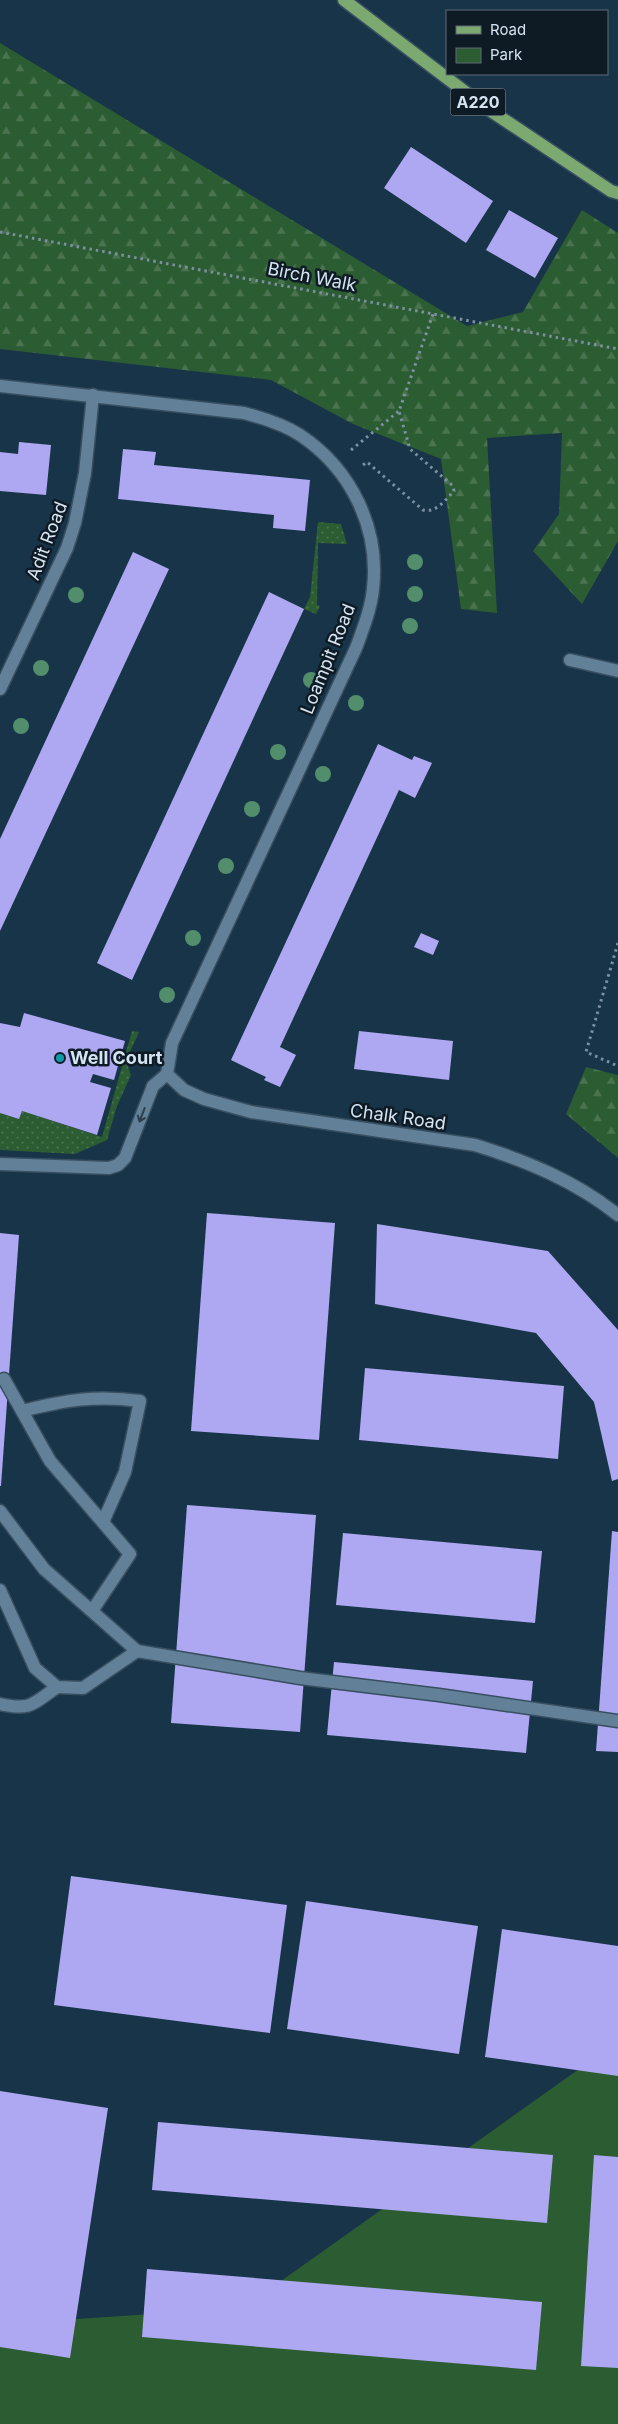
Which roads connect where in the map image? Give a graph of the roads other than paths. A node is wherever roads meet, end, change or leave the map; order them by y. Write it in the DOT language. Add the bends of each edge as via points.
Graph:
graph roads {
  1 [pos="344,0"];
  2 [pos="618,193"];
  3 [pos="0,386"];
  4 [pos="93,396"];
  5 [pos="570,660"];
  6 [pos="618,671"];
  7 [pos="0,689"];
  8 [pos="167,1074"];
  9 [pos="0,1164"];
  10 [pos="618,1215"];
  11 [pos="4,1379"];
  12 [pos="22,1411"];
  13 [pos="0,1511"];
  14 [pos="103,1522"];
  15 [pos="0,1590"];
  16 [pos="92,1611"];
  17 [pos="137,1651"];
  18 [pos="57,1687"];
  19 [pos="0,1704"];
  20 [pos="618,1721"];
  1 -- 2 [label="main road, A220" via="485,107"];
  3 -- 4 [label="street, Loampit Road"];
  4 -- 7 [label="street, Adit Road" via="85,473 75,523 67,548"];
  4 -- 8 [label="street, Loampit Road" via="244,413 272,421 299,435 323,453 345,477 369,529 374,559 373,590 367,619 172,1043"];
  5 -- 6 [label="street"];
  8 -- 9 [label="street, one-way" via="153,1086 125,1158 118,1165 109,1168"];
  8 -- 10 [label="street, Chalk Road" via="184,1090 251,1112 474,1145 506,1155 540,1168 596,1197"];
  11 -- 12 [label="street"];
  12 -- 14 [label="street" via="50,1461"];
  12 -- 14 [label="street" via="73,1400 107,1397 140,1401 125,1472"];
  13 -- 16 [label="street" via="44,1569"];
  14 -- 16 [label="street" via="130,1554"];
  15 -- 18 [label="street" via="35,1668"];
  16 -- 17 [label="street"];
  17 -- 18 [label="street" via="83,1688"];
  17 -- 20 [label="street" via="300,1678"];
  18 -- 19 [label="street" via="21,1709"];
}
